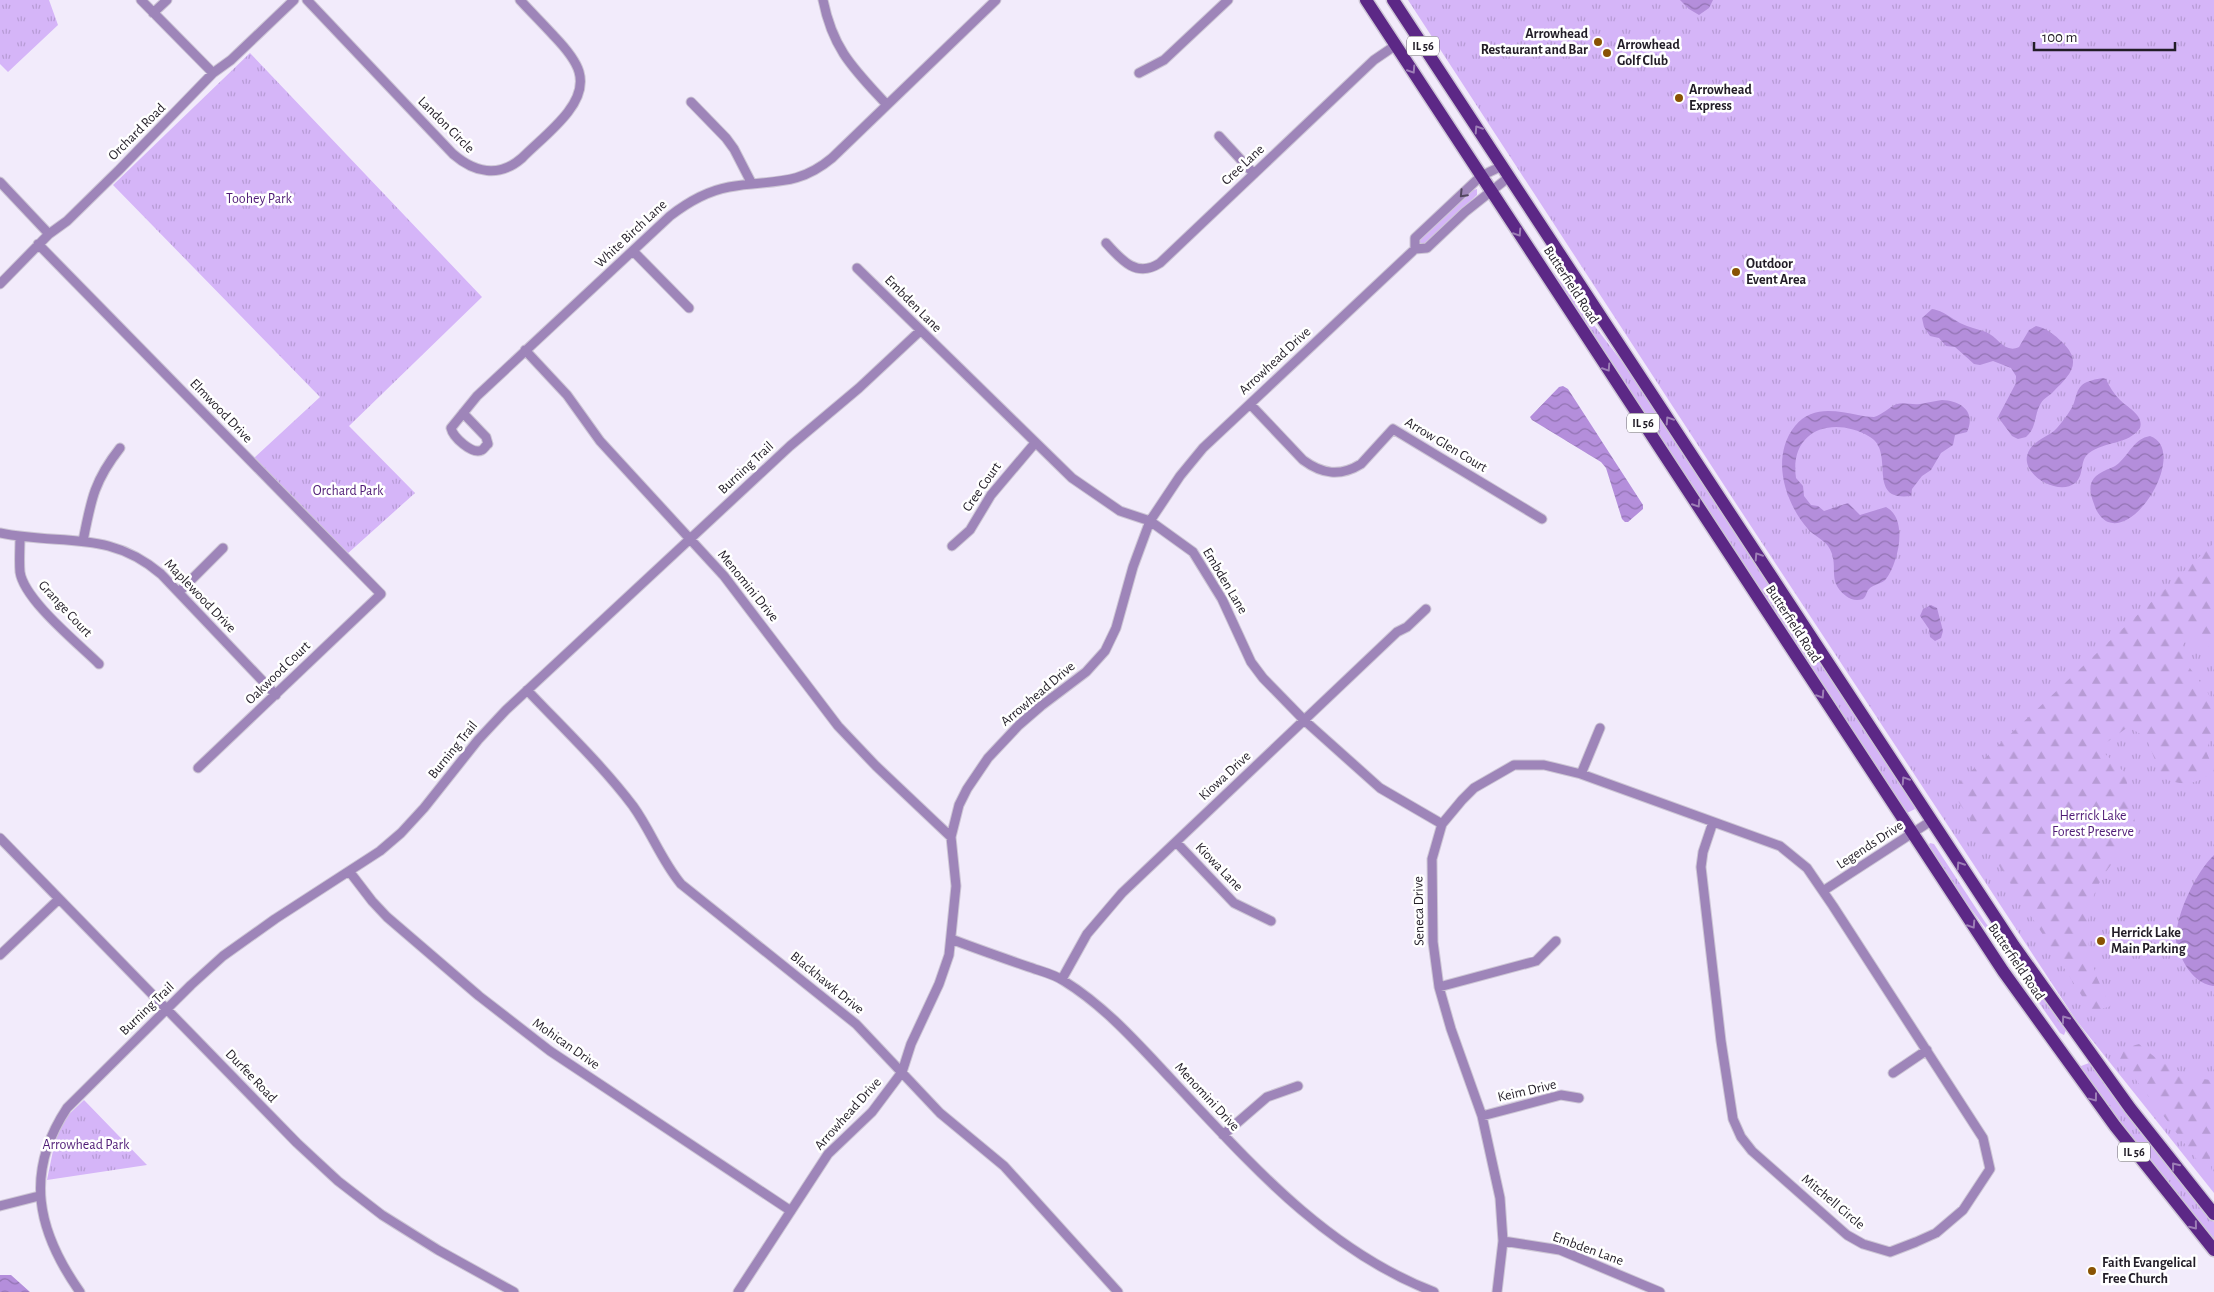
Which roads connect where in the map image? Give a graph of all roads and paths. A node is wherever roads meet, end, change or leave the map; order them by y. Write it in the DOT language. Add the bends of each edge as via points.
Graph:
graph roads {
  1 [pos="141,0"];
  2 [pos="167,0"];
  3 [pos="294,0"];
  4 [pos="307,0"];
  5 [pos="520,0"];
  6 [pos="823,0"];
  7 [pos="996,0"];
  8 [pos="1228,0"];
  9 [pos="1366,0"];
  10 [pos="1393,0"];
  11 [pos="153,13"];
  12 [pos="1396,45"];
  13 [pos="213,73"];
  14 [pos="1139,73"];
  15 [pos="691,102"];
  16 [pos="887,105"];
  17 [pos="1219,136"];
  18 [pos="1502,166"];
  19 [pos="1254,174"];
  20 [pos="1481,176"];
  21 [pos="1510,177"];
  22 [pos="0,182"];
  23 [pos="752,184"];
  24 [pos="1492,192"];
  25 [pos="49,234"];
  26 [pos="1106,243"];
  27 [pos="38,244"];
  28 [pos="1415,249"];
  29 [pos="632,251"];
  30 [pos="856,268"];
  31 [pos="0,284"];
  32 [pos="689,308"];
  33 [pos="920,331"];
  34 [pos="525,350"];
  35 [pos="1250,404"];
  36 [pos="463,413"];
  37 [pos="1035,443"];
  38 [pos="120,448"];
  39 [pos="1542,520"];
  40 [pos="1150,521"];
  41 [pos="0,532"];
  42 [pos="20,537"];
  43 [pos="690,538"];
  44 [pos="83,541"];
  45 [pos="952,546"];
  46 [pos="223,548"];
  47 [pos="178,592"];
  48 [pos="377,598"];
  49 [pos="1426,609"];
  50 [pos="99,664"];
  51 [pos="527,690"];
  52 [pos="276,695"];
  53 [pos="1304,720"];
  54 [pos="1600,728"];
  55 [pos="198,768"];
  56 [pos="1581,774"];
  57 [pos="1931,821"];
  58 [pos="1713,822"];
  59 [pos="1442,824"];
  60 [pos="1912,833"];
  61 [pos="951,837"];
  62 [pos="0,838"];
  63 [pos="1176,842"];
  64 [pos="349,871"];
  65 [pos="1824,891"];
  66 [pos="59,899"];
  67 [pos="1271,921"];
  68 [pos="951,939"];
  69 [pos="1556,941"];
  70 [pos="0,955"];
  71 [pos="1062,979"];
  72 [pos="1439,987"];
  73 [pos="166,1009"];
  74 [pos="1927,1050"];
  75 [pos="902,1072"];
  76 [pos="1893,1073"];
  77 [pos="1298,1086"];
  78 [pos="1579,1098"];
  79 [pos="1482,1116"];
  80 [pos="1223,1134"];
  81 [pos="39,1196"];
  82 [pos="0,1206"];
  83 [pos="791,1211"];
  84 [pos="2214,1214"];
  85 [pos="1504,1241"];
  86 [pos="2214,1250"];
  87 [pos="80,1292"];
  88 [pos="514,1292"];
  89 [pos="738,1292"];
  90 [pos="1118,1292"];
  91 [pos="1434,1292"];
  92 [pos="1497,1292"];
  93 [pos="1660,1292"];
  1 -- 11 [label="street"];
  2 -- 11 [label="street"];
  3 -- 13 [label="street, Orchard Road"];
  4 -- 5 [label="street, Landon Circle" via="453,154 480,171 503,170 522,158 567,114 580,92 578,66 571,54"];
  6 -- 16 [label="street" via="831,32 844,57"];
  7 -- 16 [label="street, White Birch Lane"];
  8 -- 14 [label="street" via="1164,60"];
  9 -- 12 [label="main road, Butterfield Road / IL 56"];
  18 -- 10 [label="main road, Butterfield Road / IL 56, one-way"];
  11 -- 13 [label="street"];
  12 -- 19 [label="street, Cree Lane" via="1374,60"];
  12 -- 20 [label="main road, Butterfield Road / IL 56, one-way"];
  13 -- 25 [label="street, Orchard Road" via="67,221"];
  15 -- 23 [label="street" via="726,138"];
  16 -- 23 [label="street, White Birch Lane" via="808,174 783,182"];
  17 -- 19 [label="street"];
  18 -- 20 [label="street, Arrowhead Drive"];
  18 -- 21 [label="main road, Butterfield Road / IL 56"];
  19 -- 26 [label="street, Cree Lane" via="1153,268 1135,268"];
  20 -- 24 [label="main road, Butterfield Road / IL 56"];
  20 -- 28 [label="street, Arrowhead Drive, one-way" via="1415,238"];
  21 -- 24 [label="street, Arrowhead Drive"];
  57 -- 21 [label="main road, Butterfield Road / IL 56, one-way"];
  22 -- 25 [label="street"];
  23 -- 29 [label="street, White Birch Lane" via="714,191 692,200"];
  24 -- 28 [label="street, Arrowhead Drive" via="1427,248"];
  24 -- 60 [label="main road, Butterfield Road / IL 56, one-way"];
  25 -- 27 [label="street, Orchard Road"];
  27 -- 31 [label="street, Orchard Road"];
  27 -- 48 [label="street, Elmwood Drive" via="380,594"];
  28 -- 35 [label="street, Arrowhead Drive"];
  29 -- 32 [label="street"];
  29 -- 34 [label="street, White Birch Lane"];
  30 -- 33 [label="street, Embden Lane"];
  33 -- 37 [label="street, Embden Lane"];
  33 -- 43 [label="street, Burning Trail"];
  34 -- 36 [label="street, White Birch Lane" via="476,396"];
  34 -- 43 [label="street, Menomini Drive" via="567,395 600,441"];
  35 -- 39 [label="street, Arrow Glen Court" via="1312,467 1331,474 1356,467 1393,429"];
  35 -- 40 [label="street, Arrowhead Drive" via="1191,462"];
  36 -- 36 [label="street, White Birch Lane" via="451,428 452,433 467,446 476,451 482,450 488,444 486,437"];
  37 -- 40 [label="street, Embden Lane" via="1100,499 1120,511"];
  37 -- 45 [label="street, Cree Court" via="991,495 970,530"];
  38 -- 44 [label="street" via="94,488"];
  40 -- 53 [label="street, Embden Lane" via="1185,545 1198,559 1232,616 1255,668"];
  40 -- 61 [label="street, Arrowhead Drive" via="1116,628 1105,651 1086,672 1019,725 988,758 967,789"];
  41 -- 42 [label="street, Maplewood Drive"];
  42 -- 44 [label="street, Maplewood Drive"];
  42 -- 50 [label="street, Grange Court" via="20,572 27,590"];
  43 -- 51 [label="street, Burning Trail"];
  43 -- 61 [label="street, Menomini Drive" via="739,594 838,726"];
  44 -- 47 [label="street, Maplewood Drive" via="110,545 132,554 153,568"];
  46 -- 47 [label="street"];
  47 -- 52 [label="street, Maplewood Drive"];
  48 -- 52 [label="street, Oakwood Court"];
  49 -- 53 [label="street, Kiowa Drive" via="1397,632"];
  51 -- 64 [label="street, Burning Trail" via="478,740 411,824"];
  51 -- 75 [label="street, Blackhawk Drive" via="623,794 681,884 840,1009"];
  52 -- 55 [label="street, Oakwood Court"];
  53 -- 59 [label="street, Embden Lane" via="1380,788"];
  53 -- 63 [label="street, Kiowa Drive"];
  54 -- 56 [label="street"];
  56 -- 58 [label="street, Seneca Drive"];
  56 -- 59 [label="street, Seneca Drive" via="1544,765 1514,765 1474,788"];
  57 -- 60 [label="street, Legends Drive"];
  84 -- 57 [label="main road, Butterfield Road / IL 56, one-way" via="2063,1017"];
  58 -- 65 [label="street, Mitchell Circle" via="1780,846 1807,868"];
  58 -- 74 [label="street, Mitchell Circle" via="1701,867 1732,1119 1752,1152 1848,1235 1862,1244 1890,1252 1936,1233 1963,1210 1990,1168 1983,1138"];
  59 -- 72 [label="street, Seneca Drive" via="1432,859 1431,890"];
  60 -- 65 [label="street, Legends Drive"];
  60 -- 86 [label="main road, Butterfield Road / IL 56, one-way" via="2055,1045 2130,1146"];
  61 -- 68 [label="street, Arrowhead Drive" via="956,886"];
  62 -- 66 [label="street, Durfee Road"];
  63 -- 67 [label="street, Kiowa Lane" via="1238,906"];
  63 -- 71 [label="street, Kiowa Drive" via="1102,914"];
  64 -- 73 [label="street, Burning Trail" via="244,940"];
  64 -- 83 [label="street, Mohican Drive" via="387,917 523,1031"];
  65 -- 74 [label="street, Mitchell Circle"];
  66 -- 70 [label="street"];
  66 -- 73 [label="street, Durfee Road"];
  68 -- 71 [label="street, Menomini Drive"];
  68 -- 75 [label="street, Arrowhead Drive" via="944,972 911,1044"];
  69 -- 72 [label="street" via="1536,961"];
  71 -- 80 [label="street, Menomini Drive" via="1119,1024"];
  72 -- 79 [label="street, Seneca Drive"];
  73 -- 81 [label="street, Burning Trail" via="67,1108 44,1153"];
  73 -- 88 [label="street, Durfee Road" via="338,1181 399,1226"];
  74 -- 76 [label="street"];
  75 -- 83 [label="street, Arrowhead Drive" via="872,1112 828,1154"];
  75 -- 90 [label="street, Blackhawk Drive" via="951,1123 1004,1166"];
  77 -- 80 [label="street" via="1267,1097"];
  78 -- 79 [label="street, Keim Drive" via="1562,1095"];
  79 -- 85 [label="street, Seneca Drive" via="1500,1198"];
  80 -- 91 [label="street, Menomini Drive" via="1323,1230 1373,1263"];
  81 -- 82 [label="street"];
  81 -- 87 [label="street" via="56,1252"];
  83 -- 89 [label="street, Arrowhead Drive"];
  85 -- 92 [label="street, Seneca Drive"];
  85 -- 93 [label="street, Embden Lane" via="1560,1250"];
}
